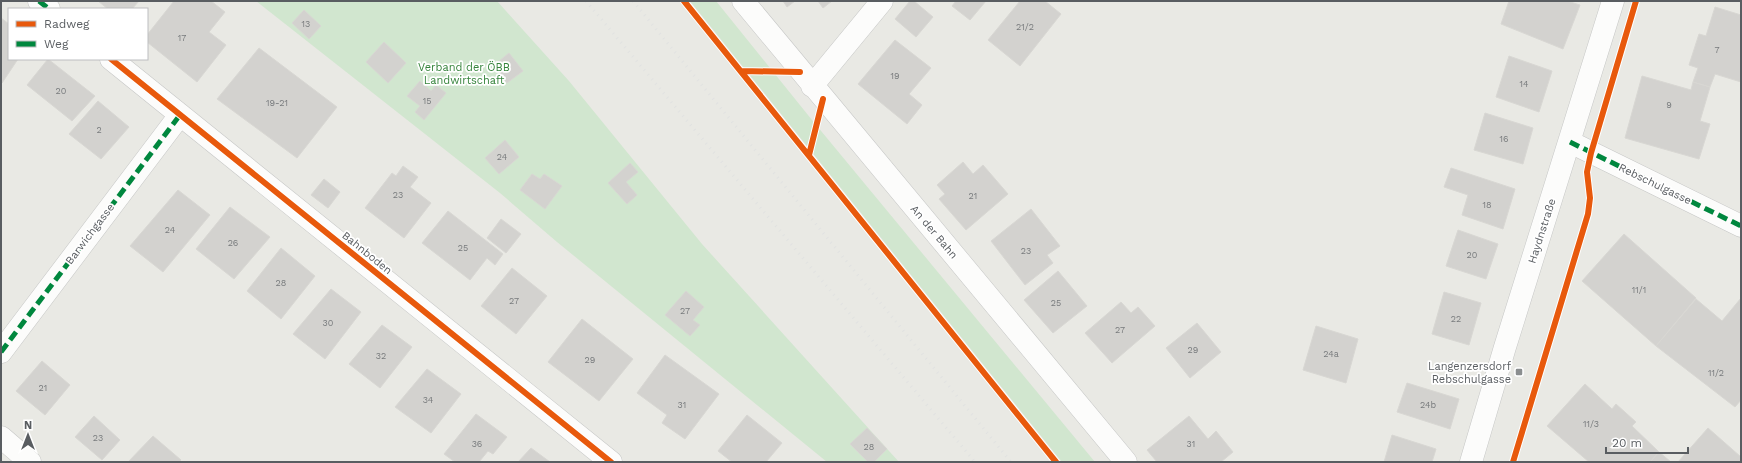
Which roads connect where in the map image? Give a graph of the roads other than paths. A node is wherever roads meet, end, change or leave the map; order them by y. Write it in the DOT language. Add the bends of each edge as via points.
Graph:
graph roads {
  1 [pos="39,1"];
  2 [pos="743,1"];
  3 [pos="882,1"];
  4 [pos="1613,1"];
  5 [pos="48,8"];
  6 [pos="112,60"];
  7 [pos="812,86"];
  8 [pos="180,115"];
  9 [pos="1570,142"];
  10 [pos="1741,226"];
  11 [pos="1,352"];
  12 [pos="1,437"];
  13 [pos="30,462"];
  14 [pos="611,462"];
  15 [pos="1126,462"];
  16 [pos="1471,462"];
  1 -- 5 [label="street"];
  2 -- 7 [label="street, An der Bahn"];
  3 -- 7 [label="street"];
  4 -- 9 [label="street, Haydnstraße"];
  6 -- 8 [label="street, Bahnboden"];
  7 -- 15 [label="street, An der Bahn"];
  8 -- 11 [label="street, Barwichgasse"];
  8 -- 14 [label="street, Bahnboden"];
  9 -- 10 [label="street, Rebschulgasse"];
  9 -- 16 [label="street, Haydnstraße"];
  12 -- 13 [label="street"];
}
